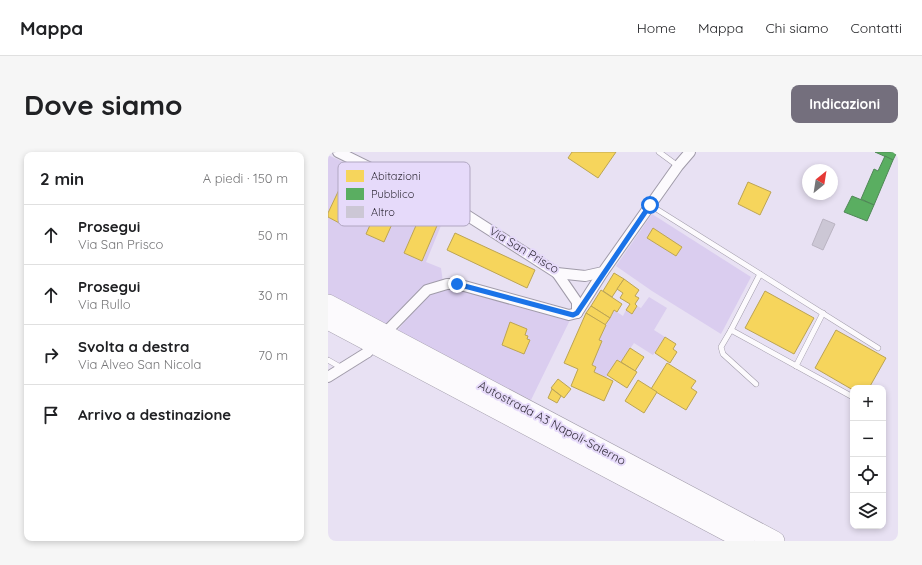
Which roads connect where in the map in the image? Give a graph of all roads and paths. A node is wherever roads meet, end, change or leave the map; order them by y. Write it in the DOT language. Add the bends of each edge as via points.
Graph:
graph roads {
  1 [pos="338,152"];
  2 [pos="659,152"];
  3 [pos="690,152"];
  4 [pos="358,162"];
  5 [pos="678,166"];
  6 [pos="650,205"];
  7 [pos="470,217"];
  8 [pos="557,272"];
  9 [pos="603,272"];
  10 [pos="760,274"];
  11 [pos="328,304"];
  12 [pos="577,313"];
  13 [pos="823,313"];
  14 [pos="328,320"];
  15 [pos="389,329"];
  16 [pos="731,330"];
  17 [pos="878,348"];
  18 [pos="368,352"];
  19 [pos="328,360"];
  20 [pos="796,366"];
  21 [pos="342,368"];
  22 [pos="328,377"];
  23 [pos="756,384"];
  24 [pos="850,395"];
  25 [pos="745,541"];
  26 [pos="776,541"];
  1 -- 4 [label="street, Via San Prisco"];
  2 -- 5 [label="lane"];
  3 -- 5 [label="street"];
  5 -- 6 [label="street"];
  6 -- 9 [label="street"];
  6 -- 10 [label="lane"];
  7 -- 8 [label="street, Via San Prisco"];
  8 -- 9 [label="street, Via San Prisco" via="585,276"];
  8 -- 12 [label="street" via="577,302"];
  9 -- 12 [label="street"];
  10 -- 13 [label="lane"];
  10 -- 16 [label="lane"];
  11 -- 26 [label="highway, Autostrada A3 Napoli-Salerno"];
  12 -- 15 [label="street" via="570,315 457,284 447,284 427,290"];
  13 -- 17 [label="lane"];
  13 -- 20 [label="lane"];
  14 -- 25 [label="highway, Autostrada A3 Napoli-Salerno"];
  16 -- 20 [label="lane"];
  16 -- 23 [label="lane" via="720,346 723,354"];
  18 -- 21 [label="street"];
  19 -- 21 [label="lane"];
  20 -- 24 [label="lane"];
  21 -- 22 [label="street"];
}
